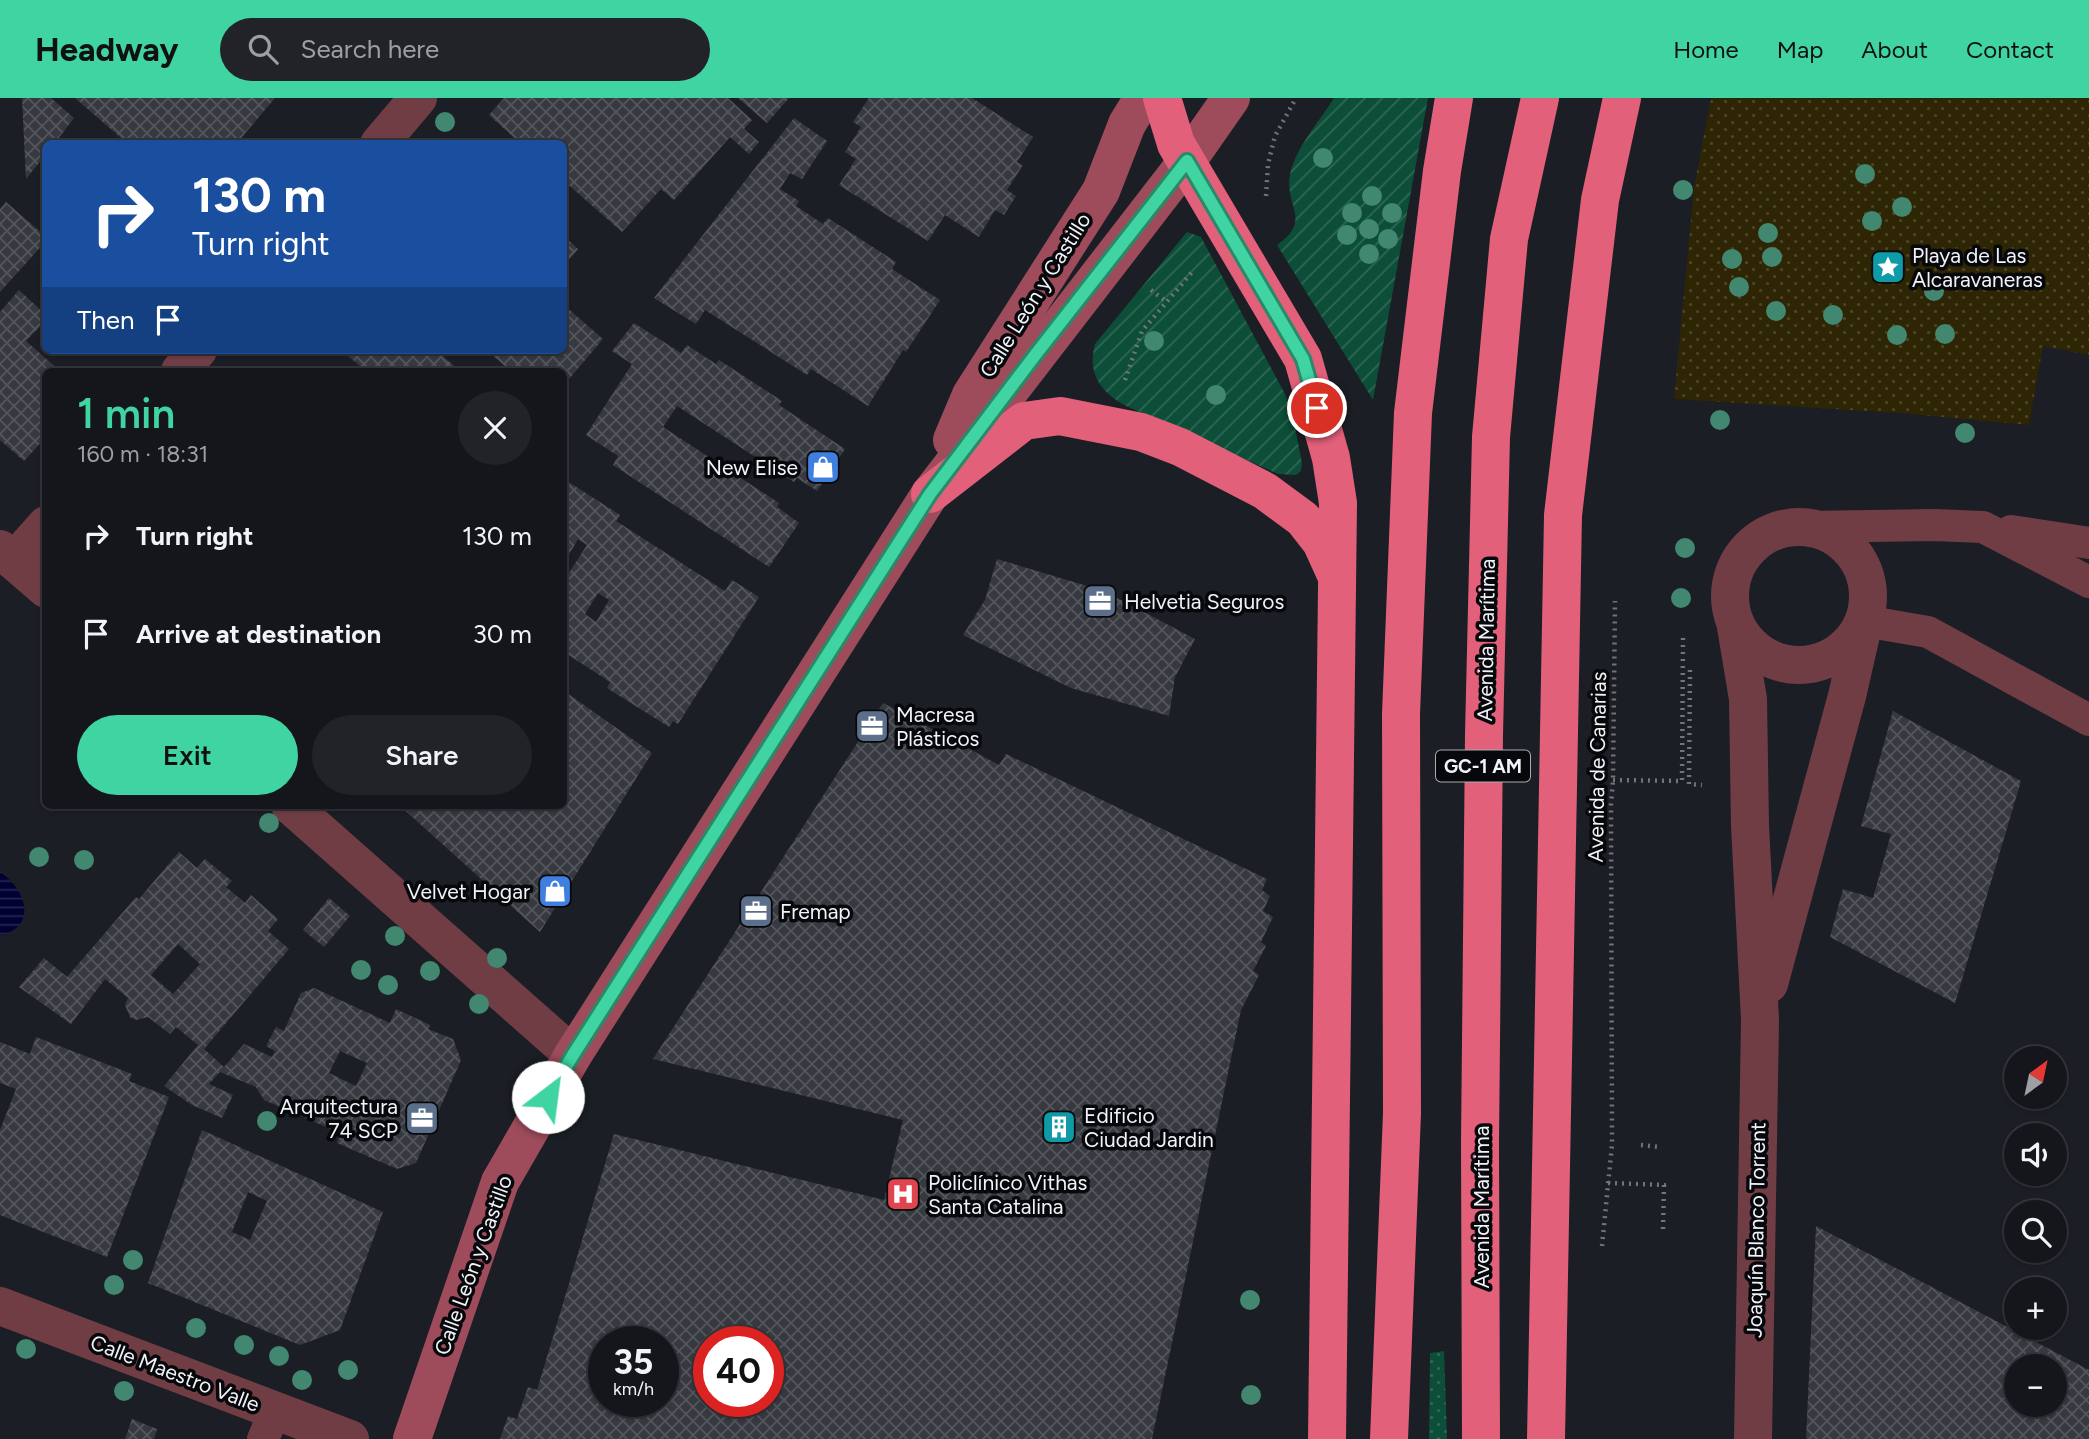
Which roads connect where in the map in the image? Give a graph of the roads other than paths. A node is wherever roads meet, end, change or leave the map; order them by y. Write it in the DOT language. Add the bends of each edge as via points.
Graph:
graph roads {
  1 [pos="418,98"];
  2 [pos="1143,98"];
  3 [pos="1162,98"];
  4 [pos="1231,98"];
  5 [pos="1454,98"];
  6 [pos="1540,98"];
  7 [pos="1622,98"];
  8 [pos="382,140"];
  9 [pos="1187,161"];
  10 [pos="195,354"];
  11 [pos="183,368"];
  12 [pos="930,494"];
  13 [pos="1806,527"];
  14 [pos="1983,527"];
  15 [pos="42,529"];
  16 [pos="2089,543"];
  17 [pos="7,555"];
  18 [pos="1338,578"];
  19 [pos="2089,582"];
  20 [pos="42,586"];
  21 [pos="1864,621"];
  22 [pos="1736,627"];
  23 [pos="2089,720"];
  24 [pos="295,809"];
  25 [pos="1760,1020"];
  26 [pos="573,1055"];
  27 [pos="0,1306"];
  28 [pos="269,1425"];
  29 [pos="351,1439"];
  30 [pos="412,1439"];
  31 [pos="1327,1439"];
  32 [pos="1389,1439"];
  33 [pos="1481,1439"];
  34 [pos="1546,1439"];
  35 [pos="1753,1439"];
  1 -- 8 [label="street"];
  2 -- 12 [label="street, Calle León y Castillo" via="1127,124 1101,191 971,395"];
  3 -- 9 [label="highway" via="1176,144"];
  4 -- 9 [label="street, Calle León y Castillo"];
  5 -- 32 [label="highway" via="1413,426 1401,715 1402,1113"];
  6 -- 33 [label="highway, Avenida Marítima / GC-1 AM" via="1509,239 1491,437 1483,762"];
  7 -- 34 [label="highway" via="1600,200 1563,514"];
  9 -- 12 [label="street, Calle León y Castillo"];
  9 -- 18 [label="highway" via="1303,359 1333,469"];
  10 -- 11 [label="street"];
  12 -- 18 [label="highway" via="1024,421 1060,416 1140,432 1180,447 1265,491 1303,519 1321,542"];
  12 -- 26 [label="street, Calle León y Castillo"];
  13 -- 14 [label="lane"];
  13 -- 21 [label="street" via="1845,544 1858,560 1866,579"];
  13 -- 22 [label="street" via="1784,528 1748,548 1730,586"];
  14 -- 16 [label="lane"];
  14 -- 19 [label="lane"];
  15 -- 17 [label="street"];
  17 -- 20 [label="street"];
  18 -- 31 [label="highway"];
  21 -- 22 [label="street" via="1852,641 1835,656 1791,666 1759,653"];
  21 -- 23 [label="lane" via="1928,632"];
  21 -- 25 [label="street, Joaquín Blanco Torrent"];
  22 -- 25 [label="street, Joaquín Blanco Torrent" via="1748,698"];
  24 -- 26 [label="street"];
  25 -- 35 [label="street, Joaquín Blanco Torrent"];
  26 -- 30 [label="street, Calle León y Castillo" via="500,1182"];
  27 -- 28 [label="street, Calle Maestro Valle"];
  28 -- 29 [label="street, Calle Maestro Valle"];
}
